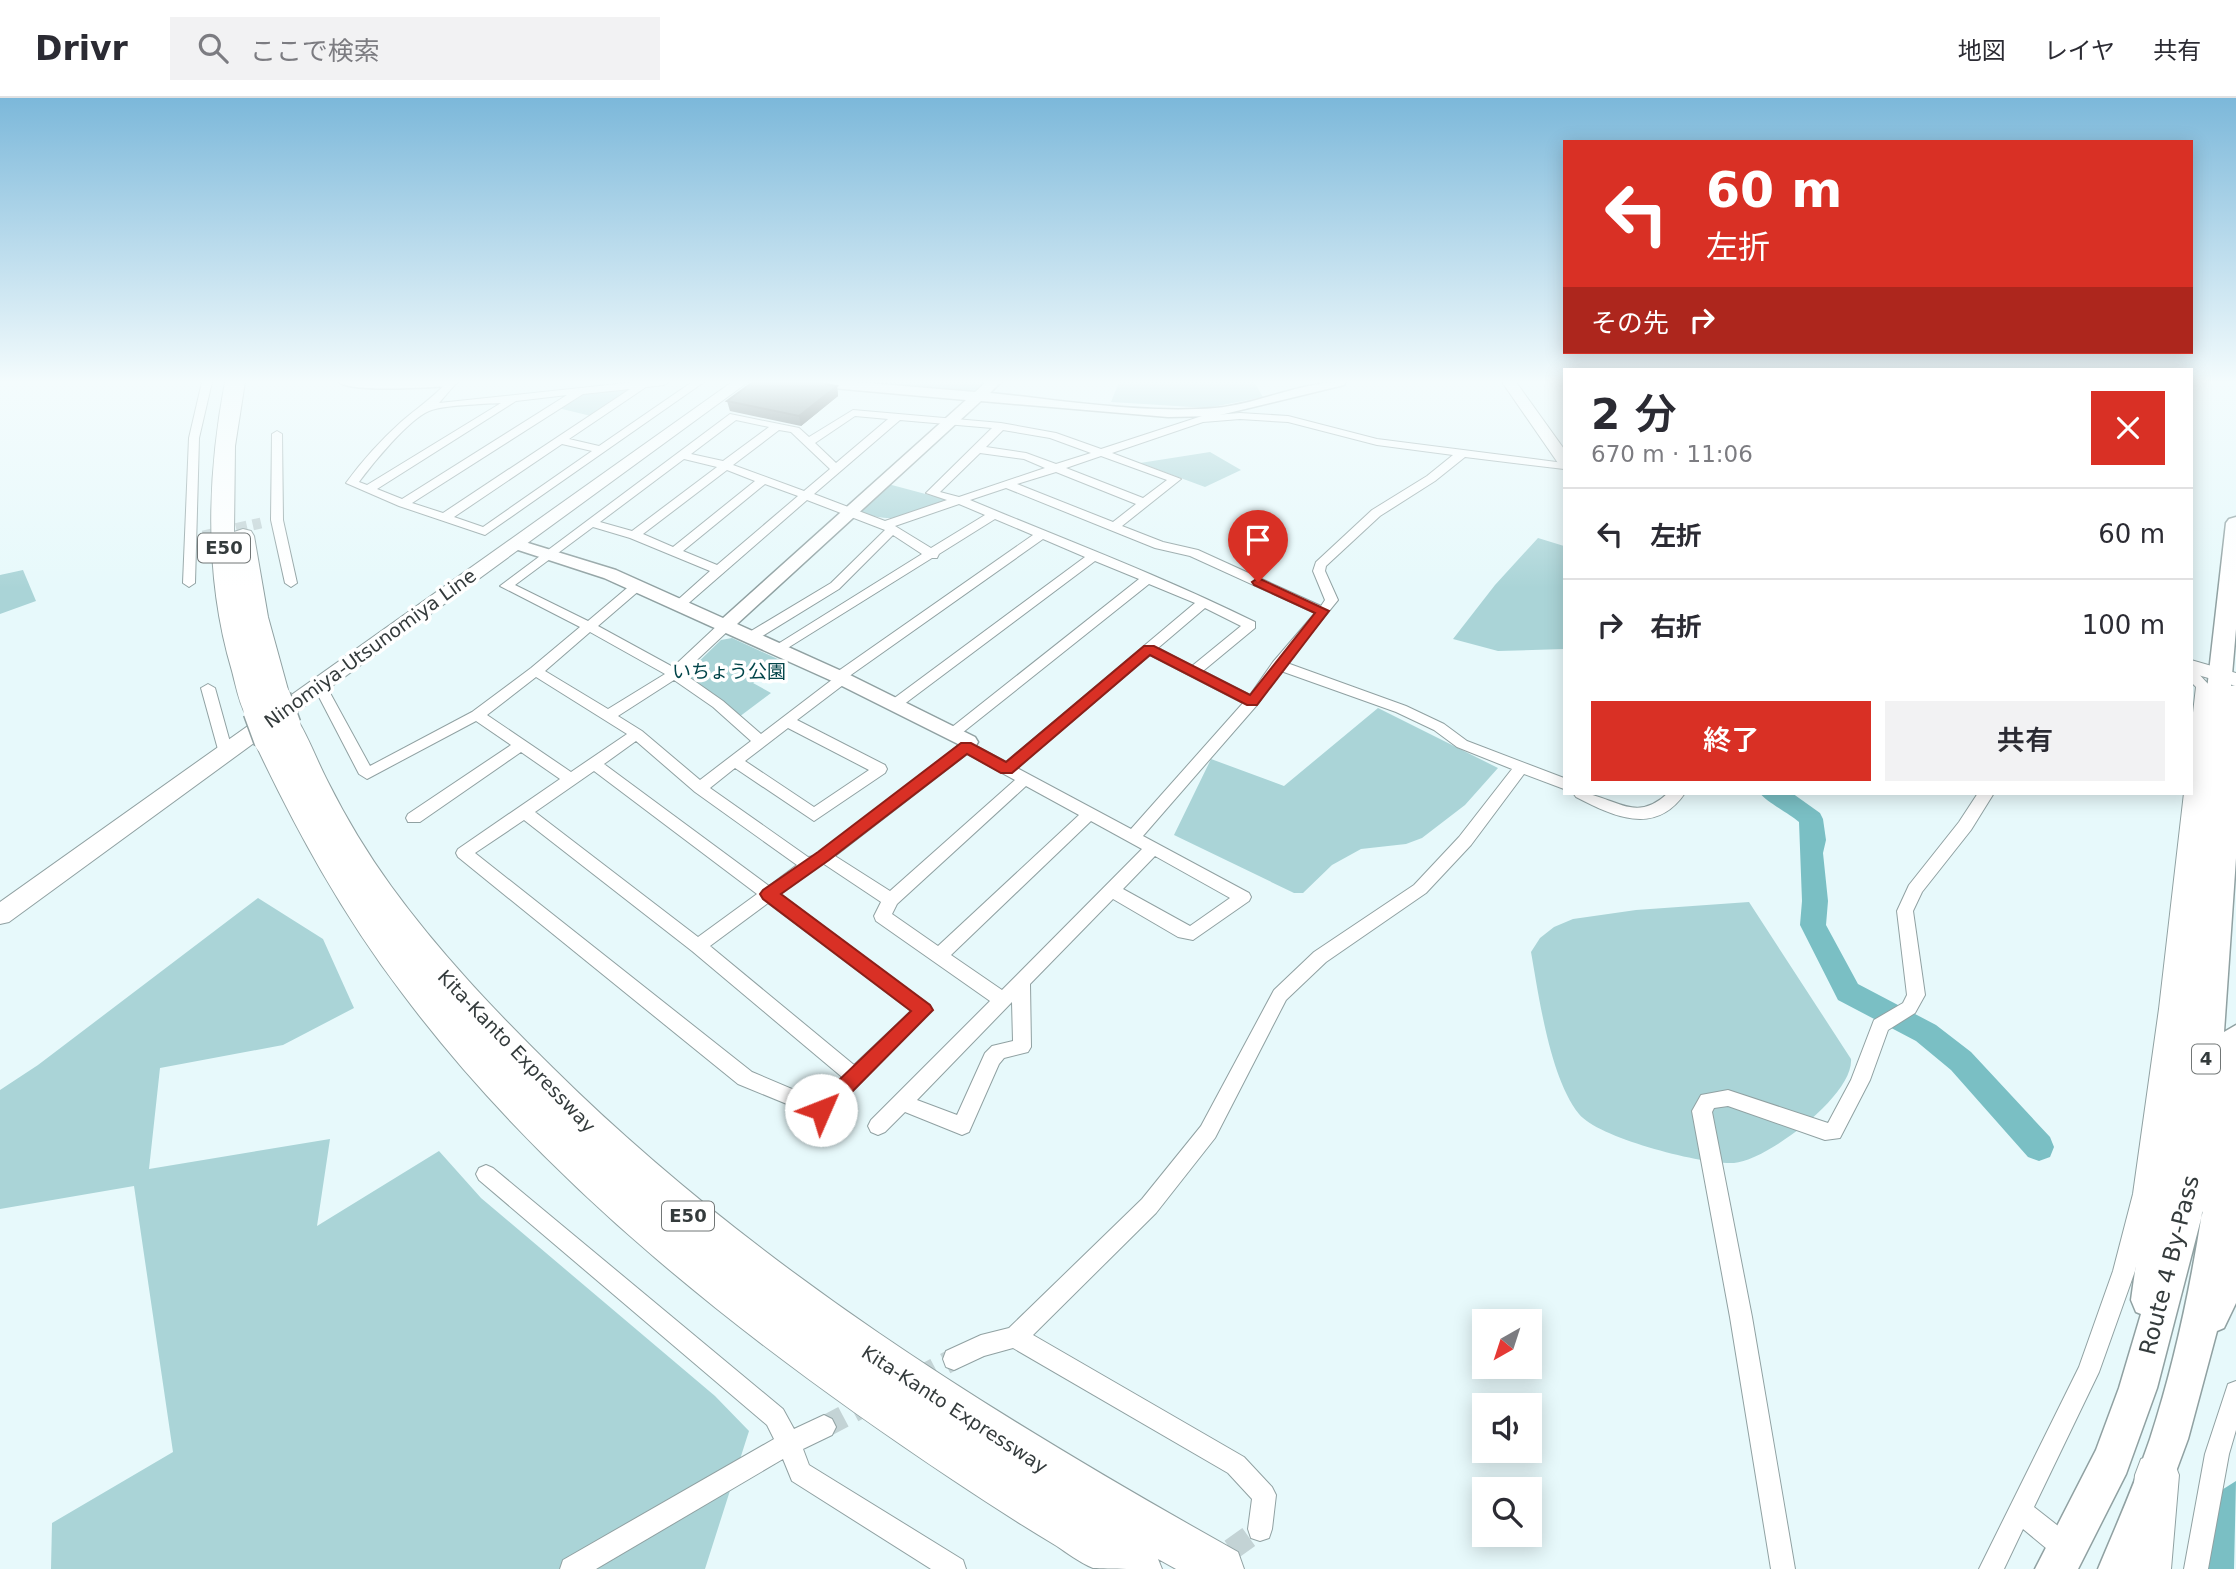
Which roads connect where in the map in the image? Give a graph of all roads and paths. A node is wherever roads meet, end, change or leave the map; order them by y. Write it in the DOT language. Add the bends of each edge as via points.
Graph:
graph roads {
  1 [pos="194,451"];
  2 [pos="226,451"];
  3 [pos="244,451"];
  4 [pos="277,451"];
  5 [pos="378,451"];
  6 [pos="431,451"];
  7 [pos="488,451"];
  8 [pos="544,451"];
  9 [pos="599,451"];
  10 [pos="645,451"];
  11 [pos="688,451"];
  12 [pos="743,451"];
  13 [pos="819,451"];
  14 [pos="856,451"];
  15 [pos="917,451"];
  16 [pos="976,451"];
  17 [pos="989,451"];
  18 [pos="1097,451"];
  19 [pos="1111,451"];
  20 [pos="1435,451"];
  21 [pos="1104,453"];
  22 [pos="1461,454"];
  23 [pos="682,455"];
  24 [pos="723,465"];
  25 [pos="1563,466"];
  26 [pos="835,468"];
  27 [pos="1056,468"];
  28 [pos="764,480"];
  29 [pos="1006,484"];
  30 [pos="367,490"];
  31 [pos="805,494"];
  32 [pos="962,501"];
  33 [pos="1145,503"];
  34 [pos="403,504"];
  35 [pos="849,511"];
  36 [pos="994,514"];
  37 [pos="444,517"];
  38 [pos="277,520"];
  39 [pos="261,523"];
  40 [pos="591,523"];
  41 [pos="2236,523"];
  42 [pos="1114,527"];
  43 [pos="889,528"];
  44 [pos="1043,534"];
  45 [pos="634,536"];
  46 [pos="515,544"];
  47 [pos="676,551"];
  48 [pos="549,554"];
  49 [pos="933,555"];
  50 [pos="1095,555"];
  51 [pos="718,570"];
  52 [pos="1148,578"];
  53 [pos="189,583"];
  54 [pos="291,583"];
  55 [pos="637,586"];
  56 [pos="1204,603"];
  57 [pos="678,604"];
  58 [pos="1322,611"];
  59 [pos="590,626"];
  60 [pos="725,626"];
  61 [pos="751,637"];
  62 [pos="1149,649"];
  63 [pos="778,650"];
  64 [pos="1278,665"];
  65 [pos="536,671"];
  66 [pos="1193,672"];
  67 [pos="674,674"];
  68 [pos="840,678"];
  69 [pos="2218,678"];
  70 [pos="208,688"];
  71 [pos="313,688"];
  72 [pos="1252,702"];
  73 [pos="894,705"];
  74 [pos="477,715"];
  75 [pos="608,716"];
  76 [pos="272,719"];
  77 [pos="787,721"];
  78 [pos="637,734"];
  79 [pos="761,741"];
  80 [pos="962,741"];
  81 [pos="521,745"];
  82 [pos="226,752"];
  83 [pos="735,761"];
  84 [pos="593,763"];
  85 [pos="1521,768"];
  86 [pos="1007,769"];
  87 [pos="569,778"];
  88 [pos="2193,778"];
  89 [pos="1025,779"];
  90 [pos="1563,784"];
  91 [pos="700,788"];
  92 [pos="1585,795"];
  93 [pos="1674,795"];
  94 [pos="1985,795"];
  95 [pos="2191,795"];
  96 [pos="523,811"];
  97 [pos="1089,814"];
  98 [pos="414,818"];
  99 [pos="1133,837"];
  100 [pos="1153,848"];
  101 [pos="824,856"];
  102 [pos="808,865"];
  103 [pos="1111,890"];
  104 [pos="769,894"];
  105 [pos="891,900"];
  106 [pos="0,915"];
  107 [pos="698,946"];
  108 [pos="939,956"];
  109 [pos="1021,981"];
  110 [pos="1003,1000"];
  111 [pos="2236,1038"];
  112 [pos="855,1077"];
  113 [pos="901,1102"];
  114 [pos="878,1126"];
  115 [pos="486,1174"];
  116 [pos="2236,1243"];
  117 [pos="1015,1337"];
  118 [pos="2199,1339"];
  119 [pos="954,1359"];
  120 [pos="2138,1388"];
  121 [pos="2236,1392"];
  122 [pos="824,1426"];
  123 [pos="789,1443"];
  124 [pos="2157,1475"];
  125 [pos="2020,1511"];
  126 [pos="1260,1529"];
  127 [pos="2061,1559"];
  128 [pos="572,1569"];
  129 [pos="954,1569"];
  130 [pos="1139,1569"];
  131 [pos="1221,1569"];
  132 [pos="1783,1569"];
  133 [pos="1991,1569"];
  134 [pos="2119,1569"];
  135 [pos="2148,1569"];
  136 [pos="2196,1569"];
  1 -- 53 [label="street" via="197,538"];
  2 -- 76 [label="highway, Kita-Kanto Expressway / E50" via="222,526 236,639"];
  3 -- 76 [label="highway, Kita-Kanto Expressway / E50" via="246,572"];
  4 -- 38 [label="street"];
  5 -- 30 [label="street" via="352,483"];
  6 -- 30 [label="street"];
  7 -- 34 [label="street"];
  8 -- 37 [label="street"];
  9 -- 37 [label="street" via="485,531"];
  10 -- 46 [label="main road, Ninomiya-Utsunomiya Line"];
  11 -- 23 [label="street"];
  12 -- 24 [label="street"];
  13 -- 26 [label="street"];
  14 -- 26 [label="street"];
  15 -- 35 [label="street"];
  16 -- 32 [label="street" via="932,493"];
  17 -- 27 [label="street" via="1026,456"];
  18 -- 21 [label="street"];
  19 -- 21 [label="street"];
  20 -- 22 [label="street"];
  21 -- 27 [label="street"];
  21 -- 33 [label="street" via="1175,479"];
  22 -- 25 [label="street"];
  22 -- 58 [label="street" via="1428,482 1362,524 1320,565 1332,600"];
  23 -- 24 [label="street"];
  23 -- 40 [label="street"];
  24 -- 28 [label="street"];
  24 -- 45 [label="street"];
  26 -- 31 [label="street"];
  27 -- 29 [label="street"];
  27 -- 33 [label="street"];
  28 -- 31 [label="street"];
  28 -- 47 [label="street"];
  29 -- 32 [label="street"];
  29 -- 42 [label="street"];
  30 -- 34 [label="street"];
  31 -- 35 [label="street"];
  31 -- 51 [label="street"];
  32 -- 36 [label="street"];
  32 -- 43 [label="street"];
  33 -- 42 [label="street"];
  34 -- 37 [label="street"];
  35 -- 43 [label="street"];
  35 -- 60 [label="street"];
  36 -- 44 [label="street"];
  36 -- 49 [label="street"];
  38 -- 39 [label="street"];
  38 -- 54 [label="street"];
  40 -- 45 [label="street"];
  40 -- 48 [label="street"];
  41 -- 69 [label="highway"];
  42 -- 58 [label="street" via="1159,545 1194,552"];
  43 -- 49 [label="street"];
  43 -- 61 [label="street" via="835,586"];
  44 -- 50 [label="street"];
  44 -- 68 [label="street"];
  45 -- 47 [label="street"];
  46 -- 48 [label="street"];
  46 -- 71 [label="main road, Ninomiya-Utsunomiya Line"];
  47 -- 51 [label="street"];
  48 -- 55 [label="street"];
  48 -- 59 [label="street" via="506,586"];
  49 -- 63 [label="street"];
  50 -- 52 [label="street"];
  50 -- 73 [label="street"];
  51 -- 57 [label="street"];
  52 -- 56 [label="street"];
  52 -- 80 [label="street"];
  55 -- 57 [label="street"];
  55 -- 59 [label="street"];
  56 -- 62 [label="street"];
  56 -- 66 [label="street" via="1250,625"];
  57 -- 60 [label="street"];
  58 -- 64 [label="street"];
  59 -- 65 [label="street"];
  59 -- 67 [label="street"];
  60 -- 61 [label="street"];
  60 -- 67 [label="street"];
  61 -- 63 [label="street"];
  62 -- 66 [label="street"];
  62 -- 86 [label="street"];
  63 -- 68 [label="street"];
  64 -- 72 [label="street"];
  64 -- 85 [label="street" via="1401,709 1462,744"];
  65 -- 74 [label="street"];
  65 -- 75 [label="street"];
  66 -- 72 [label="street"];
  67 -- 75 [label="street"];
  67 -- 79 [label="street"];
  68 -- 73 [label="street"];
  68 -- 77 [label="street"];
  69 -- 88 [label="street" via="2203,686"];
  69 -- 120 [label="highway" via="2182,1041"];
  69 -- 120 [label="highway, Route 4 By-Pass / 4" via="2233,723 2198,1140 2182,1232"];
  70 -- 82 [label="street"];
  71 -- 74 [label="street" via="324,694 367,774"];
  71 -- 82 [label="main road, Ninomiya-Utsunomiya Line"];
  72 -- 99 [label="street"];
  73 -- 80 [label="street"];
  74 -- 81 [label="street"];
  75 -- 78 [label="street"];
  76 -- 130 [label="highway, Kita-Kanto Expressway / E50" via="303,820 341,883 380,942 523,1109 602,1185 714,1280 896,1417"];
  76 -- 131 [label="highway, Kita-Kanto Expressway / E50" via="365,871 440,971 549,1091 629,1166 729,1250 924,1392 1029,1459"];
  77 -- 79 [label="street"];
  77 -- 83 [label="street" via="880,769 814,815"];
  78 -- 84 [label="street"];
  78 -- 91 [label="street"];
  79 -- 83 [label="street"];
  80 -- 86 [label="street"];
  80 -- 101 [label="street"];
  81 -- 87 [label="street"];
  81 -- 98 [label="street"];
  82 -- 106 [label="main road, Ninomiya-Utsunomiya Line"];
  83 -- 91 [label="street"];
  84 -- 87 [label="street"];
  84 -- 104 [label="street"];
  85 -- 90 [label="street"];
  85 -- 117 [label="street" via="1465,841 1420,889 1320,957 1280,995 1208,1132 1149,1206"];
  86 -- 89 [label="street"];
  87 -- 96 [label="street"];
  89 -- 97 [label="street"];
  89 -- 105 [label="street"];
  91 -- 102 [label="street"];
  92 -- 93 [label="street" via="1624,814 1639,816"];
  94 -- 132 [label="street" via="1915,889 1905,911 1916,996 1909,1008 1880,1025 1870,1061 1833,1132 1728,1098 1708,1101 1702,1111"];
  95 -- 125 [label="street" via="2143,1194 2124,1271 2088,1372"];
  96 -- 107 [label="street"];
  96 -- 112 [label="street" via="464,853 746,1078 821,1110"];
  97 -- 99 [label="street"];
  97 -- 108 [label="street"];
  99 -- 100 [label="street"];
  100 -- 103 [label="street"];
  100 -- 103 [label="street" via="1243,897 1194,933 1184,932"];
  101 -- 102 [label="street"];
  101 -- 105 [label="street"];
  102 -- 104 [label="street"];
  103 -- 109 [label="street"];
  104 -- 107 [label="street"];
  104 -- 112 [label="street" via="923,1010"];
  105 -- 108 [label="street" via="882,916"];
  107 -- 112 [label="street"];
  108 -- 110 [label="street"];
  109 -- 110 [label="street"];
  109 -- 113 [label="street" via="1022,1047 999,1051 992,1059 962,1126"];
  110 -- 113 [label="street"];
  111 -- 118 [label="highway, Route 4 By-Pass / 4" via="2225,1184"];
  113 -- 114 [label="street"];
  115 -- 123 [label="street" via="775,1418"];
  116 -- 118 [label="highway" via="2229,1280"];
  117 -- 119 [label="street"];
  117 -- 126 [label="street" via="1236,1465 1264,1495"];
  118 -- 124 [label="highway, Route 4 By-Pass / 4"];
  120 -- 127 [label="highway, Route 4 By-Pass / 4" via="2112,1460"];
  121 -- 136 [label="street" via="2217,1454"];
  122 -- 123 [label="street"];
  123 -- 128 [label="street"];
  123 -- 129 [label="street" via="800,1473"];
  124 -- 134 [label="highway, Route 4 By-Pass / 4"];
  124 -- 135 [label="highway"];
  125 -- 127 [label="street"];
  125 -- 133 [label="street"];
}
